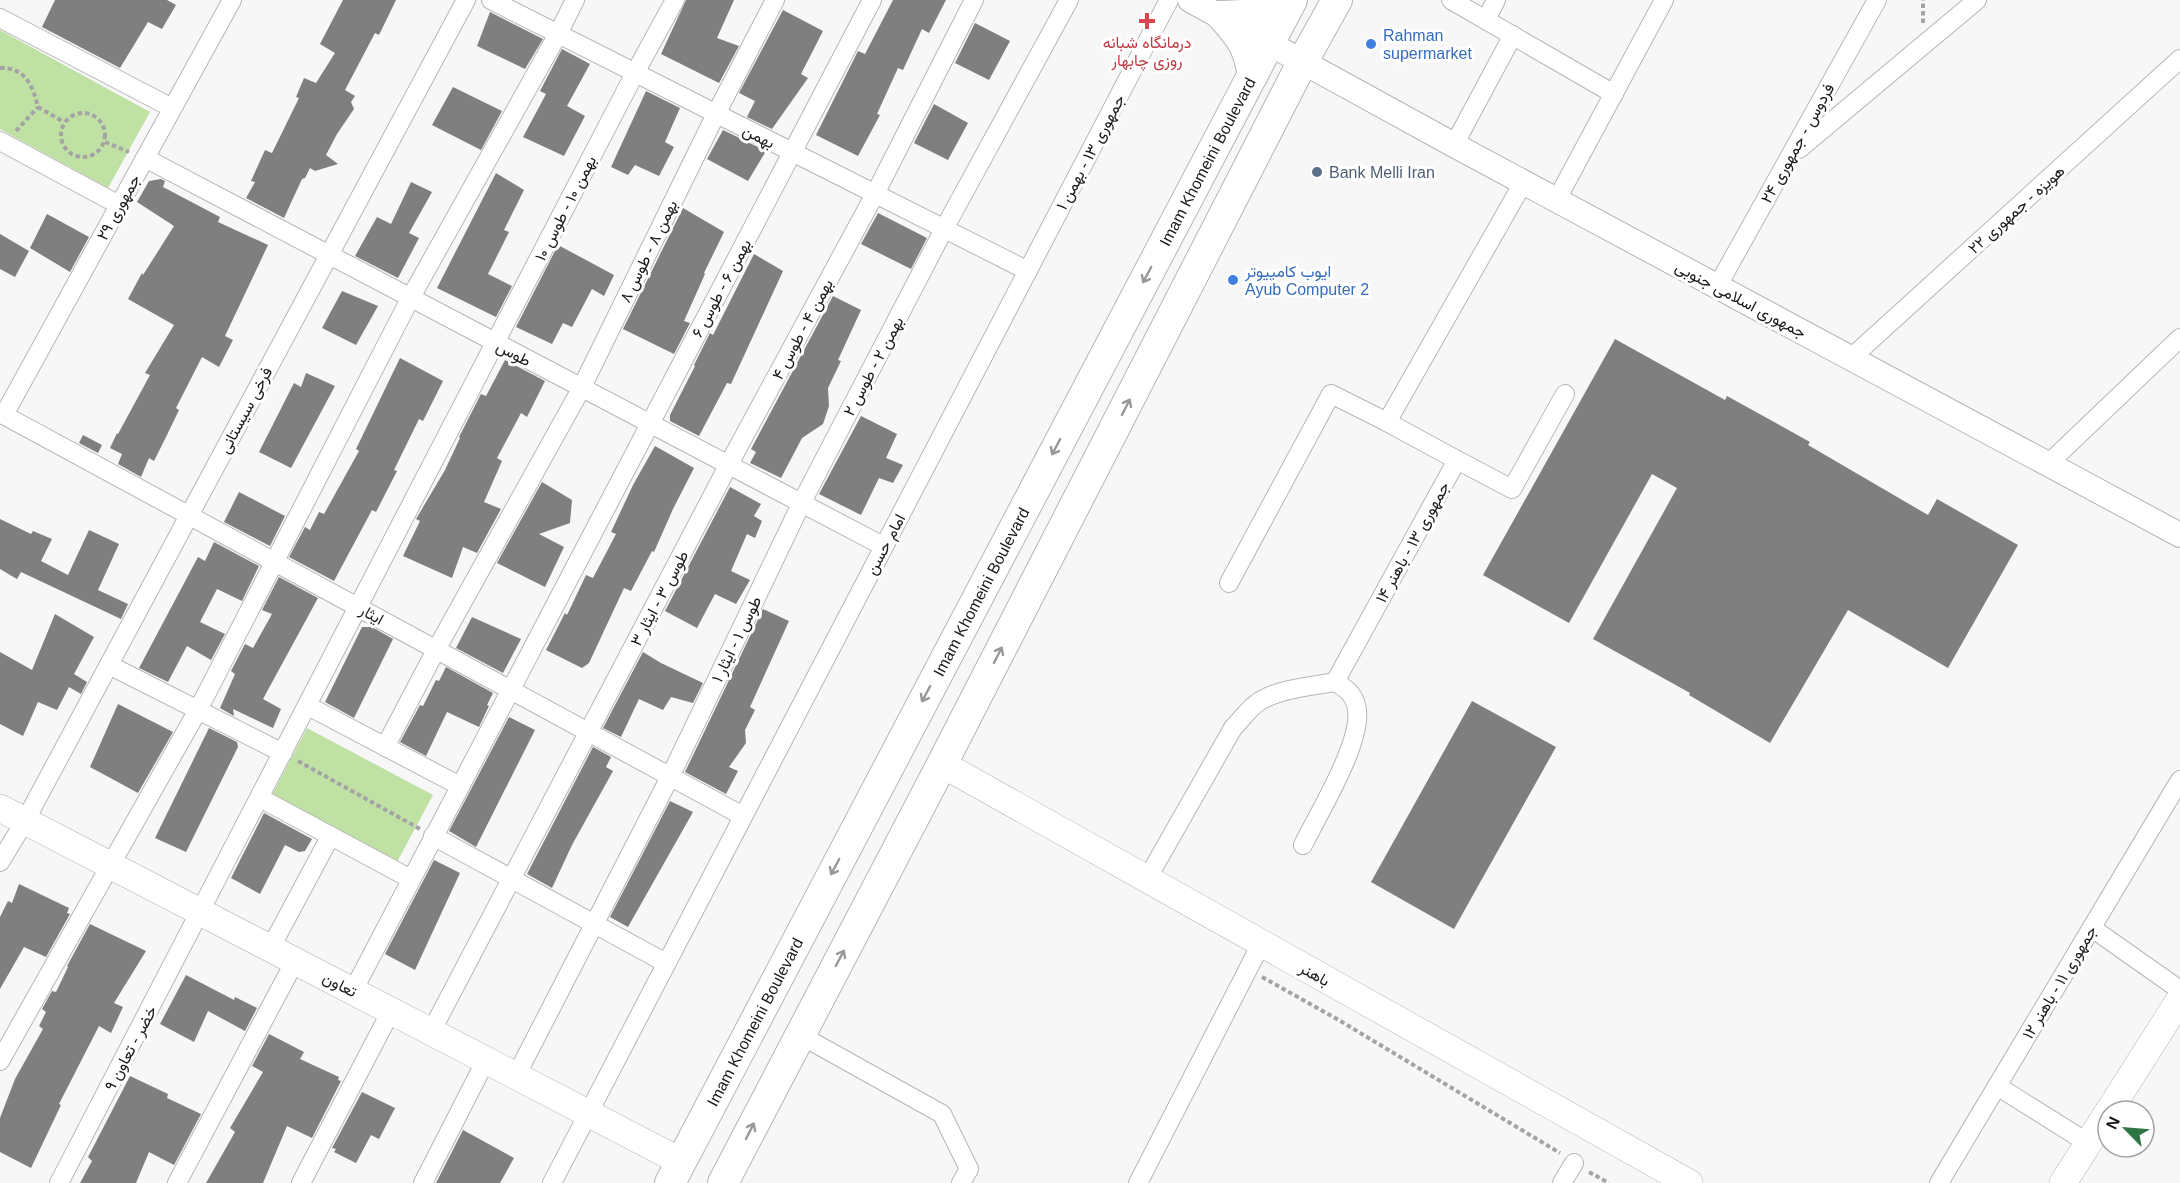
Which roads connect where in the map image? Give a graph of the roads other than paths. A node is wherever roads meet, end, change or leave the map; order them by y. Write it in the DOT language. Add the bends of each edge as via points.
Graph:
graph roads {
  1 [pos="232,0"];
  2 [pos="466,0"];
  3 [pos="491,0"];
  4 [pos="575,0"];
  5 [pos="675,0"];
  6 [pos="776,0"];
  7 [pos="872,0"];
  8 [pos="974,0"];
  9 [pos="1069,0"];
  10 [pos="1169,0"];
  11 [pos="1190,0"];
  12 [pos="1336,0"];
  13 [pos="1451,0"];
  14 [pos="1496,0"];
  15 [pos="1664,0"];
  16 [pos="1877,0"];
  17 [pos="1977,0"];
  18 [pos="1291,1"];
  19 [pos="1222,16"];
  20 [pos="0,18"];
  21 [pos="1486,20"];
  22 [pos="558,34"];
  23 [pos="1513,36"];
  24 [pos="1269,42"];
  25 [pos="1303,61"];
  26 [pos="2176,70"];
  27 [pos="635,73"];
  28 [pos="1253,75"];
  29 [pos="1614,94"];
  30 [pos="172,108"];
  31 [pos="716,114"];
  32 [pos="2,142"];
  33 [pos="1454,145"];
  34 [pos="792,152"];
  35 [pos="1790,157"];
  36 [pos="145,158"];
  37 [pos="1523,183"];
  38 [pos="875,194"];
  39 [pos="1556,201"];
  40 [pos="119,205"];
  41 [pos="944,229"];
  42 [pos="329,255"];
  43 [pos="1028,271"];
  44 [pos="1717,287"];
  45 [pos="411,297"];
  46 [pos="2180,338"];
  47 [pos="495,343"];
  48 [pos="1851,358"];
  49 [pos="581,389"];
  50 [pos="1566,394"];
  51 [pos="2,414"];
  52 [pos="1387,422"];
  53 [pos="650,423"];
  54 [pos="1457,460"];
  55 [pos="729,464"];
  56 [pos="2048,464"];
  57 [pos="802,502"];
  58 [pos="189,515"];
  59 [pos="2180,535"];
  60 [pos="884,546"];
  61 [pos="274,561"];
  62 [pos="1229,583"];
  63 [pos="358,607"];
  64 [pos="436,650"];
  65 [pos="109,664"];
  66 [pos="1335,682"];
  67 [pos="510,690"];
  68 [pos="308,706"];
  69 [pos="198,710"];
  70 [pos="588,732"];
  71 [pos="386,747"];
  72 [pos="283,753"];
  73 [pos="942,764"];
  74 [pos="670,777"];
  75 [pos="2180,780"];
  76 [pos="460,786"];
  77 [pos="260,798"];
  78 [pos="0,808"];
  79 [pos="743,816"];
  80 [pos="25,821"];
  81 [pos="434,836"];
  82 [pos="330,837"];
  83 [pos="1303,844"];
  84 [pos="0,862"];
  85 [pos="110,865"];
  86 [pos="411,879"];
  87 [pos="512,879"];
  88 [pos="1147,879"];
  89 [pos="201,912"];
  90 [pos="594,924"];
  91 [pos="2092,928"];
  92 [pos="1261,944"];
  93 [pos="270,949"];
  94 [pos="295,961"];
  95 [pos="666,963"];
  96 [pos="2180,990"];
  97 [pos="353,991"];
  98 [pos="2180,999"];
  99 [pos="391,1011"];
  100 [pos="431,1032"];
  101 [pos="800,1035"];
  102 [pos="486,1060"];
  103 [pos="0,1061"];
  104 [pos="516,1076"];
  105 [pos="1997,1086"];
  106 [pos="2116,1099"];
  107 [pos="588,1113"];
  108 [pos="2096,1130"];
  109 [pos="2088,1143"];
  110 [pos="1574,1163"];
  111 [pos="675,1172"];
  112 [pos="59,1183"];
  113 [pos="177,1183"];
  114 [pos="301,1183"];
  115 [pos="423,1183"];
  116 [pos="552,1183"];
  117 [pos="723,1183"];
  118 [pos="962,1183"];
  119 [pos="1138,1183"];
  120 [pos="1562,1183"];
  121 [pos="1689,1183"];
  122 [pos="1939,1183"];
  123 [pos="2063,1183"];
  1 -- 30 [label="street, جمهوری ۲۹"];
  2 -- 42 [label="street, فرخی سیستانی"];
  3 -- 22 [label="street, بهمن"];
  4 -- 22 [label="street"];
  5 -- 27 [label="street, بهمن ۱۰ - طوس ۱۰"];
  6 -- 31 [label="street, بهمن ۸ - طوس ۸"];
  7 -- 34 [label="street, بهمن ۶ - طوس ۶"];
  8 -- 38 [label="street, بهمن ۴ - طوس ۴"];
  9 -- 41 [label="street, بهمن ۲ - طوس ۲"];
  10 -- 43 [label="street, جمهوری ۱۳ - بهمن ۱"];
  11 -- 19 [label="street, جمهوری اسلامی جنوبی"];
  12 -- 25 [label="main road"];
  13 -- 21 [label="street"];
  14 -- 21 [label="street"];
  15 -- 29 [label="street"];
  16 -- 35 [label="street, فردوس - جمهوری ۲۴"];
  17 -- 35 [label="street"];
  18 -- 19 [label="main road" via="1266,14"];
  18 -- 24 [label="main road, Imam Khomeini Boulevard"];
  19 -- 24 [label="street, جمهوری اسلامی جنوبی"];
  19 -- 28 [label="main road" via="1248,50"];
  20 -- 30 [label="street"];
  21 -- 23 [label="street"];
  22 -- 27 [label="street, بهمن"];
  22 -- 45 [label="street"];
  23 -- 29 [label="street"];
  23 -- 33 [label="street"];
  24 -- 25 [label="street, جمهوری اسلامی جنوبی"];
  24 -- 28 [label="main road, Imam Khomeini Boulevard"];
  25 -- 33 [label="street, جمهوری اسلامی جنوبی"];
  73 -- 25 [label="main road, one-way"];
  26 -- 48 [label="street, هویزه - جمهوری ۲۲"];
  27 -- 31 [label="street, بهمن"];
  27 -- 47 [label="street, بهمن ۱۰ - طوس ۱۰"];
  28 -- 111 [label="main road, Imam Khomeini Boulevard, one-way"];
  29 -- 39 [label="street"];
  30 -- 36 [label="street, جمهوری ۲۹"];
  31 -- 34 [label="street, بهمن"];
  31 -- 49 [label="street, بهمن ۸ - طوس ۸"];
  32 -- 40 [label="street"];
  33 -- 37 [label="street, جمهوری اسلامی جنوبی"];
  34 -- 38 [label="street, بهمن"];
  34 -- 53 [label="street, بهمن ۶ - طوس ۶"];
  35 -- 44 [label="street, فردوس - جمهوری ۲۴"];
  36 -- 40 [label="street, جمهوری ۲۹"];
  36 -- 42 [label="street, طوس"];
  37 -- 39 [label="street, جمهوری اسلامی جنوبی"];
  37 -- 52 [label="street"];
  38 -- 41 [label="street, بهمن"];
  38 -- 55 [label="street, بهمن ۴ - طوس ۴"];
  39 -- 44 [label="street, جمهوری اسلامی جنوبی"];
  40 -- 51 [label="street, جمهوری ۲۹"];
  41 -- 43 [label="street, بهمن"];
  41 -- 57 [label="street, بهمن ۲ - طوس ۲"];
  42 -- 45 [label="street, طوس"];
  42 -- 58 [label="street, فرخی سیستانی"];
  43 -- 60 [label="street, امام حسن"];
  44 -- 48 [label="street, جمهوری اسلامی جنوبی"];
  45 -- 47 [label="street, طوس"];
  45 -- 61 [label="street"];
  46 -- 56 [label="street"];
  47 -- 49 [label="street, طوس"];
  47 -- 63 [label="street, بهمن ۱۰ - طوس ۱۰"];
  48 -- 56 [label="street, جمهوری اسلامی جنوبی"];
  49 -- 53 [label="street, طوس"];
  49 -- 64 [label="street, بهمن ۸ - طوس ۸"];
  50 -- 54 [label="street" via="1512,489"];
  51 -- 58 [label="street, ایثار"];
  52 -- 54 [label="street"];
  52 -- 62 [label="street" via="1331,394"];
  53 -- 55 [label="street, طوس"];
  53 -- 67 [label="street, بهمن ۶ - طوس ۶"];
  54 -- 66 [label="street, جمهوری ۱۳ - باهنر ۱۴"];
  55 -- 57 [label="street, طوس"];
  55 -- 70 [label="street, طوس ۳ - ایثار ۳"];
  56 -- 59 [label="street, جمهوری اسلامی جنوبی"];
  57 -- 60 [label="street, طوس"];
  57 -- 74 [label="street, طوس ۱ - ایثار ۱"];
  58 -- 61 [label="street, ایثار"];
  58 -- 65 [label="street, فرخی سیستانی"];
  60 -- 79 [label="street, امام حسن"];
  61 -- 63 [label="street, ایثار"];
  61 -- 69 [label="street"];
  63 -- 64 [label="street, ایثار"];
  63 -- 68 [label="street, خضر - تعاون ۹"];
  64 -- 67 [label="street, ایثار"];
  64 -- 71 [label="street, بهمن ۸ - طوس ۸"];
  65 -- 69 [label="street"];
  65 -- 80 [label="street, فرخی سیستانی"];
  66 -- 83 [label="street" via="1349,691 1358,723 1339,774"];
  66 -- 88 [label="street" via="1260,701 1245,715 1233,728"];
  67 -- 70 [label="street, ایثار"];
  67 -- 76 [label="street, بهمن ۶ - طوس ۶"];
  68 -- 71 [label="street"];
  68 -- 72 [label="street, خضر - تعاون ۹"];
  69 -- 72 [label="street"];
  69 -- 85 [label="street"];
  70 -- 74 [label="street, ایثار"];
  70 -- 87 [label="street, طوس ۳ - ایثار ۳"];
  71 -- 76 [label="street"];
  72 -- 77 [label="street, خضر - تعاون ۹"];
  73 -- 88 [label="main road, باهنر"];
  101 -- 73 [label="main road, one-way"];
  74 -- 79 [label="street, ایثار"];
  74 -- 90 [label="street, طوس ۱ - ایثار ۱"];
  75 -- 91 [label="street, جمهوری ۱۱ - باهنر ۱۲"];
  76 -- 81 [label="street, بهمن ۶ - طوس ۶"];
  77 -- 82 [label="street"];
  77 -- 89 [label="street, خضر - تعاون ۹"];
  78 -- 80 [label="main road, تعاون"];
  79 -- 95 [label="street, امام حسن"];
  80 -- 84 [label="street, فرخی سیستانی"];
  80 -- 85 [label="main road, تعاون"];
  81 -- 86 [label="street, بهمن ۶ - طوس ۶"];
  81 -- 87 [label="street"];
  82 -- 86 [label="street"];
  82 -- 93 [label="street"];
  85 -- 89 [label="main road, تعاون"];
  85 -- 103 [label="street"];
  86 -- 97 [label="street, بهمن ۶ - طوس ۶"];
  87 -- 90 [label="street"];
  87 -- 100 [label="street, طوس ۳ - ایثار ۳"];
  88 -- 92 [label="main road, باهنر"];
  89 -- 93 [label="main road, تعاون"];
  89 -- 112 [label="street, خضر - تعاون ۹"];
  90 -- 95 [label="street"];
  90 -- 104 [label="street, طوس ۱ - ایثار ۱"];
  91 -- 96 [label="street"];
  91 -- 105 [label="street, جمهوری ۱۱ - باهنر ۱۲"];
  92 -- 119 [label="street"];
  92 -- 121 [label="main road, باهنر"];
  93 -- 94 [label="main road, تعاون"];
  94 -- 97 [label="main road, تعاون"];
  94 -- 113 [label="street"];
  95 -- 107 [label="street, امام حسن"];
  97 -- 99 [label="main road, تعاون"];
  98 -- 106 [label="main road"];
  99 -- 100 [label="main road, تعاون"];
  99 -- 114 [label="street"];
  100 -- 102 [label="main road, تعاون"];
  117 -- 101 [label="main road, one-way"];
  101 -- 118 [label="street" via="942,1114 969,1169"];
  102 -- 104 [label="main road, تعاون"];
  102 -- 115 [label="street"];
  104 -- 107 [label="main road, تعاون"];
  105 -- 109 [label="street"];
  105 -- 122 [label="street, جمهوری ۱۱ - باهنر ۱۲"];
  107 -- 111 [label="main road, تعاون"];
  107 -- 116 [label="street, امام حسن"];
  108 -- 109 [label="main road"];
  109 -- 123 [label="main road"];
  110 -- 120 [label="street"];
}
